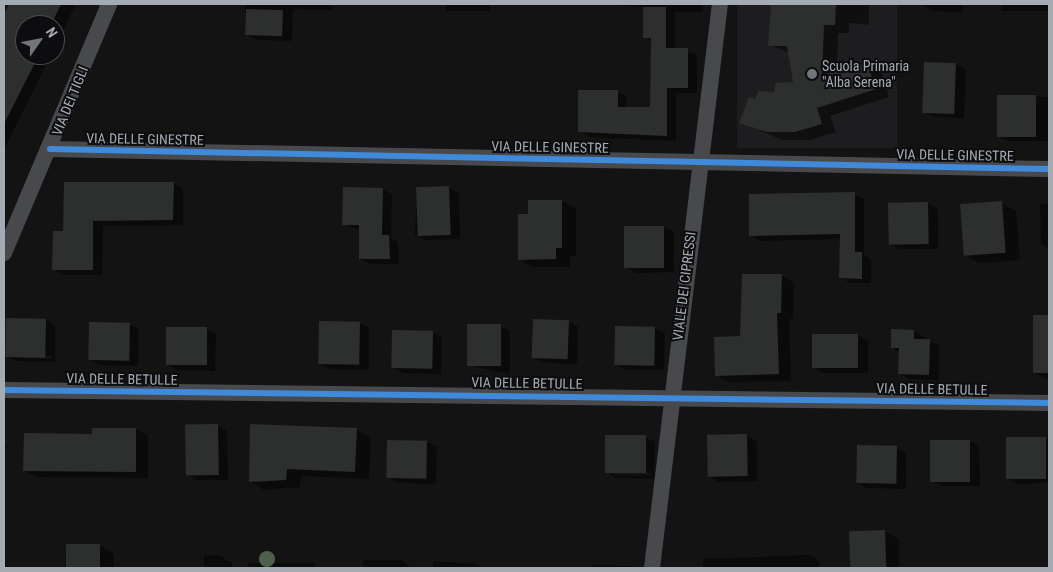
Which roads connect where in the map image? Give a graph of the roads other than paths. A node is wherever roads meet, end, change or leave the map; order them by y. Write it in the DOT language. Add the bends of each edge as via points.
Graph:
graph roads {
  1 [pos="109,4"];
  2 [pos="720,4"];
  3 [pos="50,149"];
  4 [pos="699,163"];
  5 [pos="1049,169"];
  6 [pos="4,253"];
  7 [pos="4,390"];
  8 [pos="671,397"];
  9 [pos="1049,403"];
  10 [pos="652,568"];
  1 -- 3 [label="street, VIA DEI TIGLI"];
  2 -- 4 [label="street, VIALE DEI CIPRESSI"];
  3 -- 4 [label="street, VIA DELLE GINESTRE"];
  3 -- 6 [label="street, VIA DEI TIGLI"];
  4 -- 5 [label="street, VIA DELLE GINESTRE"];
  4 -- 8 [label="street, VIALE DEI CIPRESSI"];
  7 -- 8 [label="street, VIA DELLE BETULLE"];
  8 -- 9 [label="street, VIA DELLE BETULLE"];
  8 -- 10 [label="street, VIALE DEI CIPRESSI"];
}
